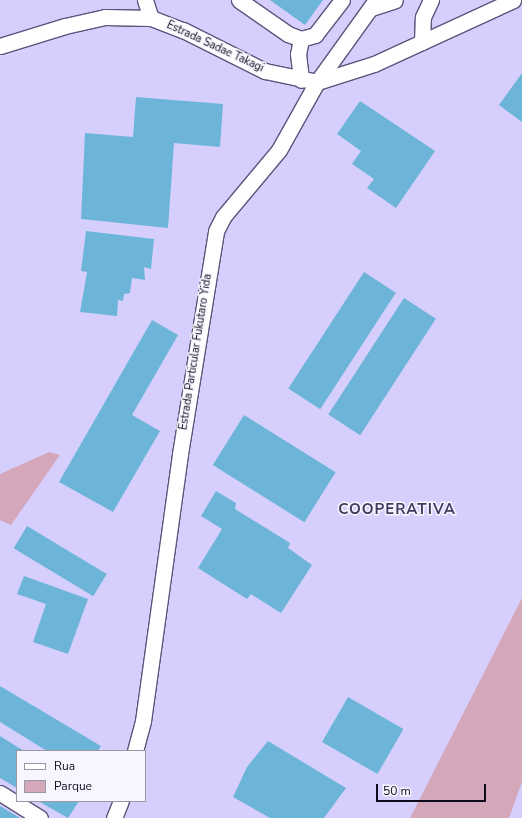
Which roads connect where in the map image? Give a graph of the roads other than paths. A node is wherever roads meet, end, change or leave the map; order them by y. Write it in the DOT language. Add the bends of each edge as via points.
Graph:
graph roads {
  1 [pos="145,0"];
  2 [pos="239,0"];
  3 [pos="342,0"];
  4 [pos="395,0"];
  5 [pos="431,0"];
  6 [pos="513,0"];
  7 [pos="373,4"];
  8 [pos="151,18"];
  9 [pos="301,39"];
  10 [pos="422,42"];
  11 [pos="0,46"];
  12 [pos="301,80"];
  13 [pos="317,82"];
  14 [pos="135,750"];
  15 [pos="0,793"];
  16 [pos="121,802"];
  17 [pos="40,818"];
  18 [pos="114,818"];
  1 -- 8 [label="street"];
  2 -- 9 [label="street" via="288,34"];
  3 -- 9 [label="street" via="315,35"];
  4 -- 7 [label="street"];
  5 -- 10 [label="street" via="423,17"];
  6 -- 10 [label="street, Estrada Sadae Takagi"];
  7 -- 13 [label="street, Estrada Particular Fukutaro Yida"];
  8 -- 11 [label="street, Estrada Sadae Takagi" via="105,17"];
  8 -- 12 [label="street, Estrada Sadae Takagi" via="183,30 265,72"];
  9 -- 12 [label="street" via="298,54"];
  10 -- 13 [label="street, Estrada Sadae Takagi" via="367,67"];
  12 -- 13 [label="street, Estrada Sadae Takagi"];
  13 -- 14 [label="street, Estrada Particular Fukutaro Yida" via="279,150 223,217 216,231 178,466 143,721"];
  15 -- 17 [label="street"];
  16 -- 18 [label="street"];
}
